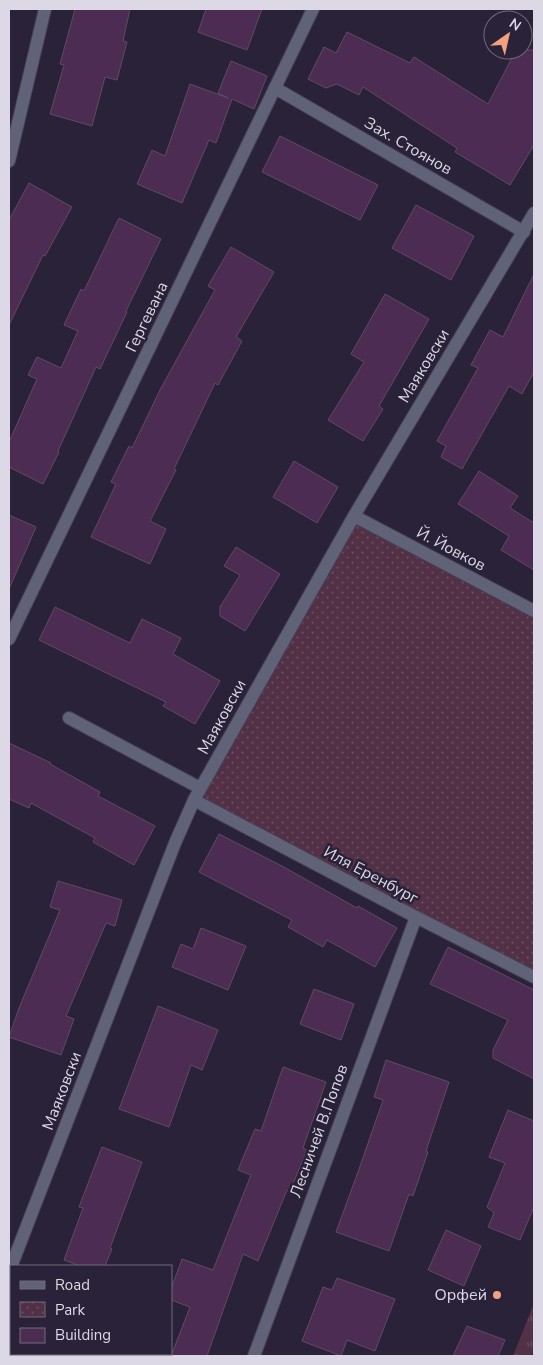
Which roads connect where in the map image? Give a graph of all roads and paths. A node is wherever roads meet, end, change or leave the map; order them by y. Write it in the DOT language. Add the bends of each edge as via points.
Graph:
graph roads {
  1 [pos="45,9"];
  2 [pos="313,9"];
  3 [pos="275,88"];
  4 [pos="9,161"];
  5 [pos="534,213"];
  6 [pos="524,232"];
  7 [pos="354,516"];
  8 [pos="534,611"];
  9 [pos="9,640"];
  10 [pos="69,718"];
  11 [pos="197,794"];
  12 [pos="416,917"];
  13 [pos="534,977"];
  14 [pos="12,1265"];
  15 [pos="254,1356"];
  1 -- 4 [label="street"];
  2 -- 3 [label="street, Гергевана"];
  3 -- 6 [label="street, Зах. Стоянов"];
  3 -- 9 [label="street, Гергевана"];
  5 -- 6 [label="street, Маяковски"];
  6 -- 7 [label="street, Маяковски"];
  7 -- 8 [label="street, Й. Йовков"];
  7 -- 11 [label="street, Маяковски"];
  10 -- 11 [label="street, Иля Еренбург"];
  11 -- 12 [label="street, Иля Еренбург"];
  11 -- 14 [label="street, Маяковски"];
  12 -- 13 [label="street, Иля Еренбург"];
  12 -- 15 [label="street, Лесничей В.Попов"];
}
